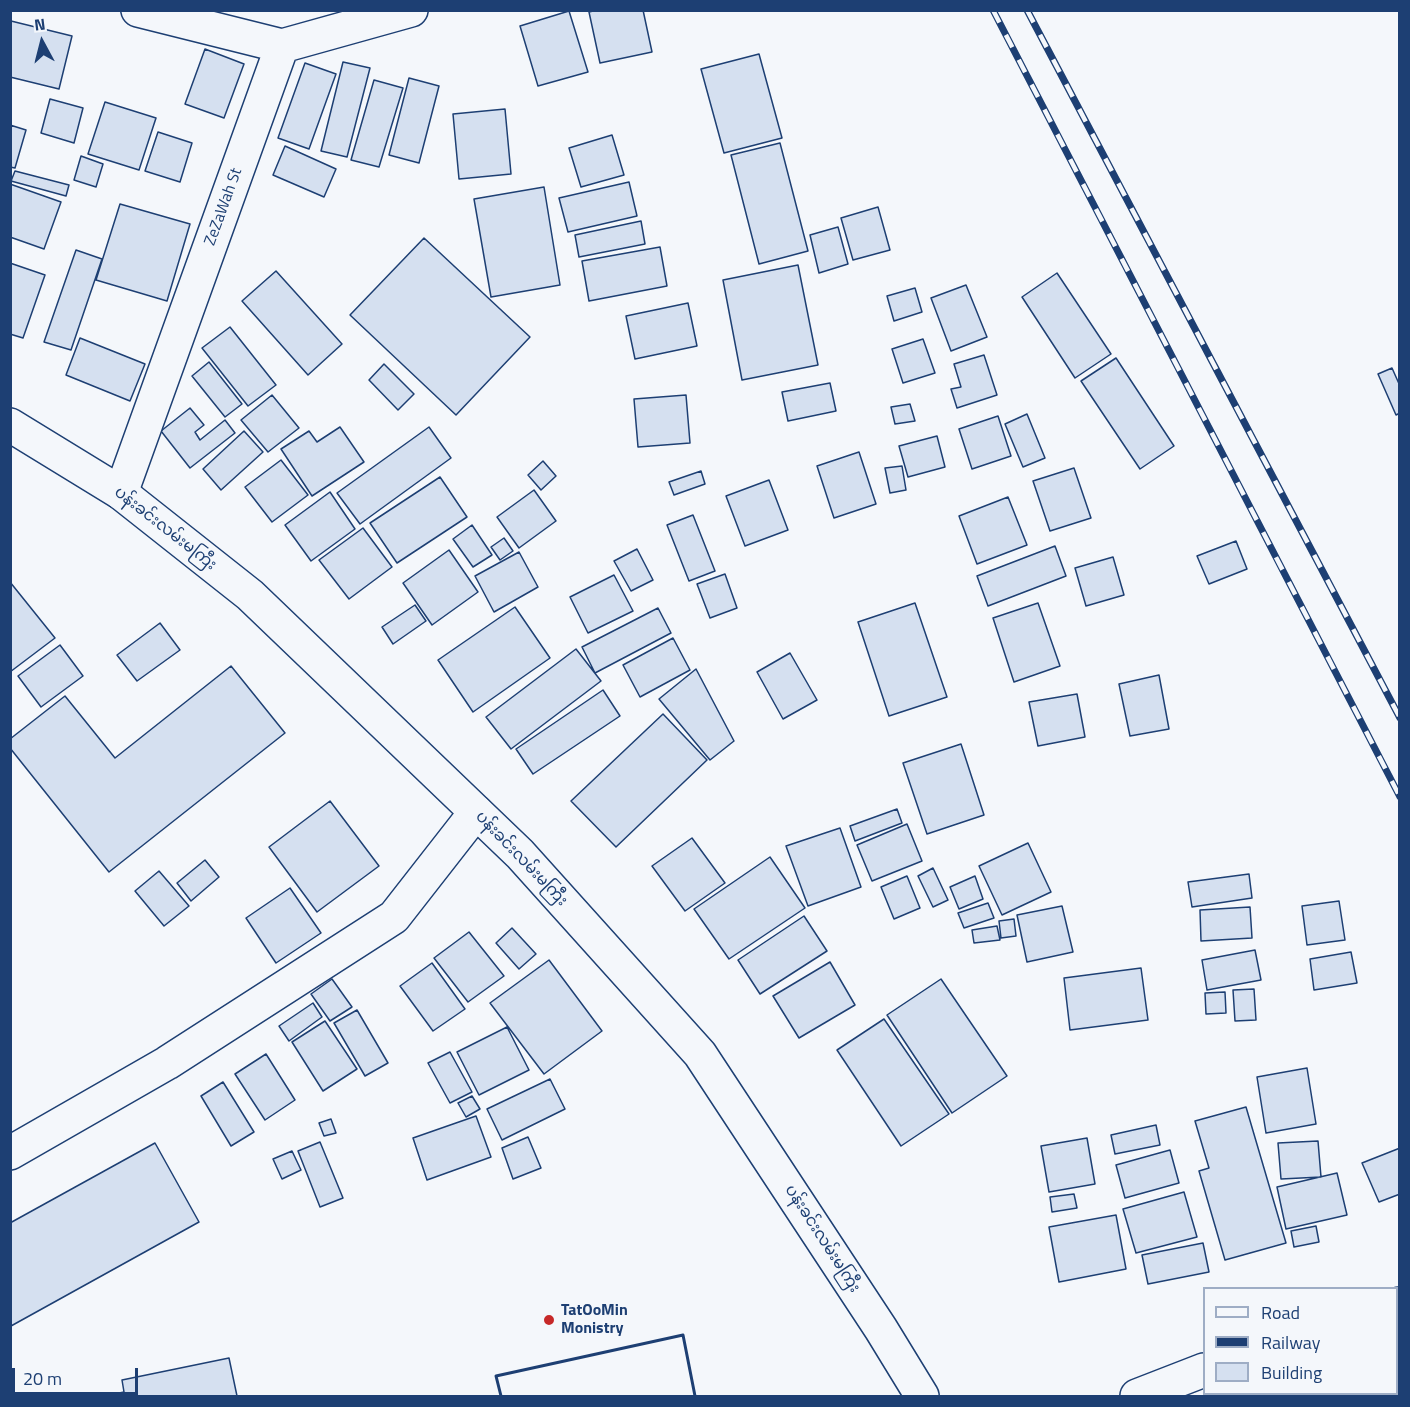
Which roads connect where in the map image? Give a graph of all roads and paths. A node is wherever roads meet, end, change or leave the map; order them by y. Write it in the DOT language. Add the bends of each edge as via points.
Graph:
graph roads {
  1 [pos="138,10"];
  2 [pos="411,10"];
  3 [pos="282,46"];
  4 [pos="10,424"];
  5 [pos="121,493"];
  6 [pos="476,812"];
  7 [pos="10,1153"];
  8 [pos="1203,1370"];
  9 [pos="922,1396"];
  10 [pos="1137,1396"];
  1 -- 3 [label="main road"];
  2 -- 3 [label="main road"];
  3 -- 5 [label="main road, ZeZaWah St"];
  4 -- 5 [label="main road, ပန်းခင်းလမ်းမကြီး"];
  5 -- 6 [label="main road, ပန်းခင်းလမ်းမကြီး" via="250,595"];
  6 -- 7 [label="main road" via="394,917 167,1063"];
  6 -- 9 [label="main road, ပန်းခင်းလမ်းမကြီး" via="520,854 700,1054"];
  8 -- 10 [label="main road"];
}
